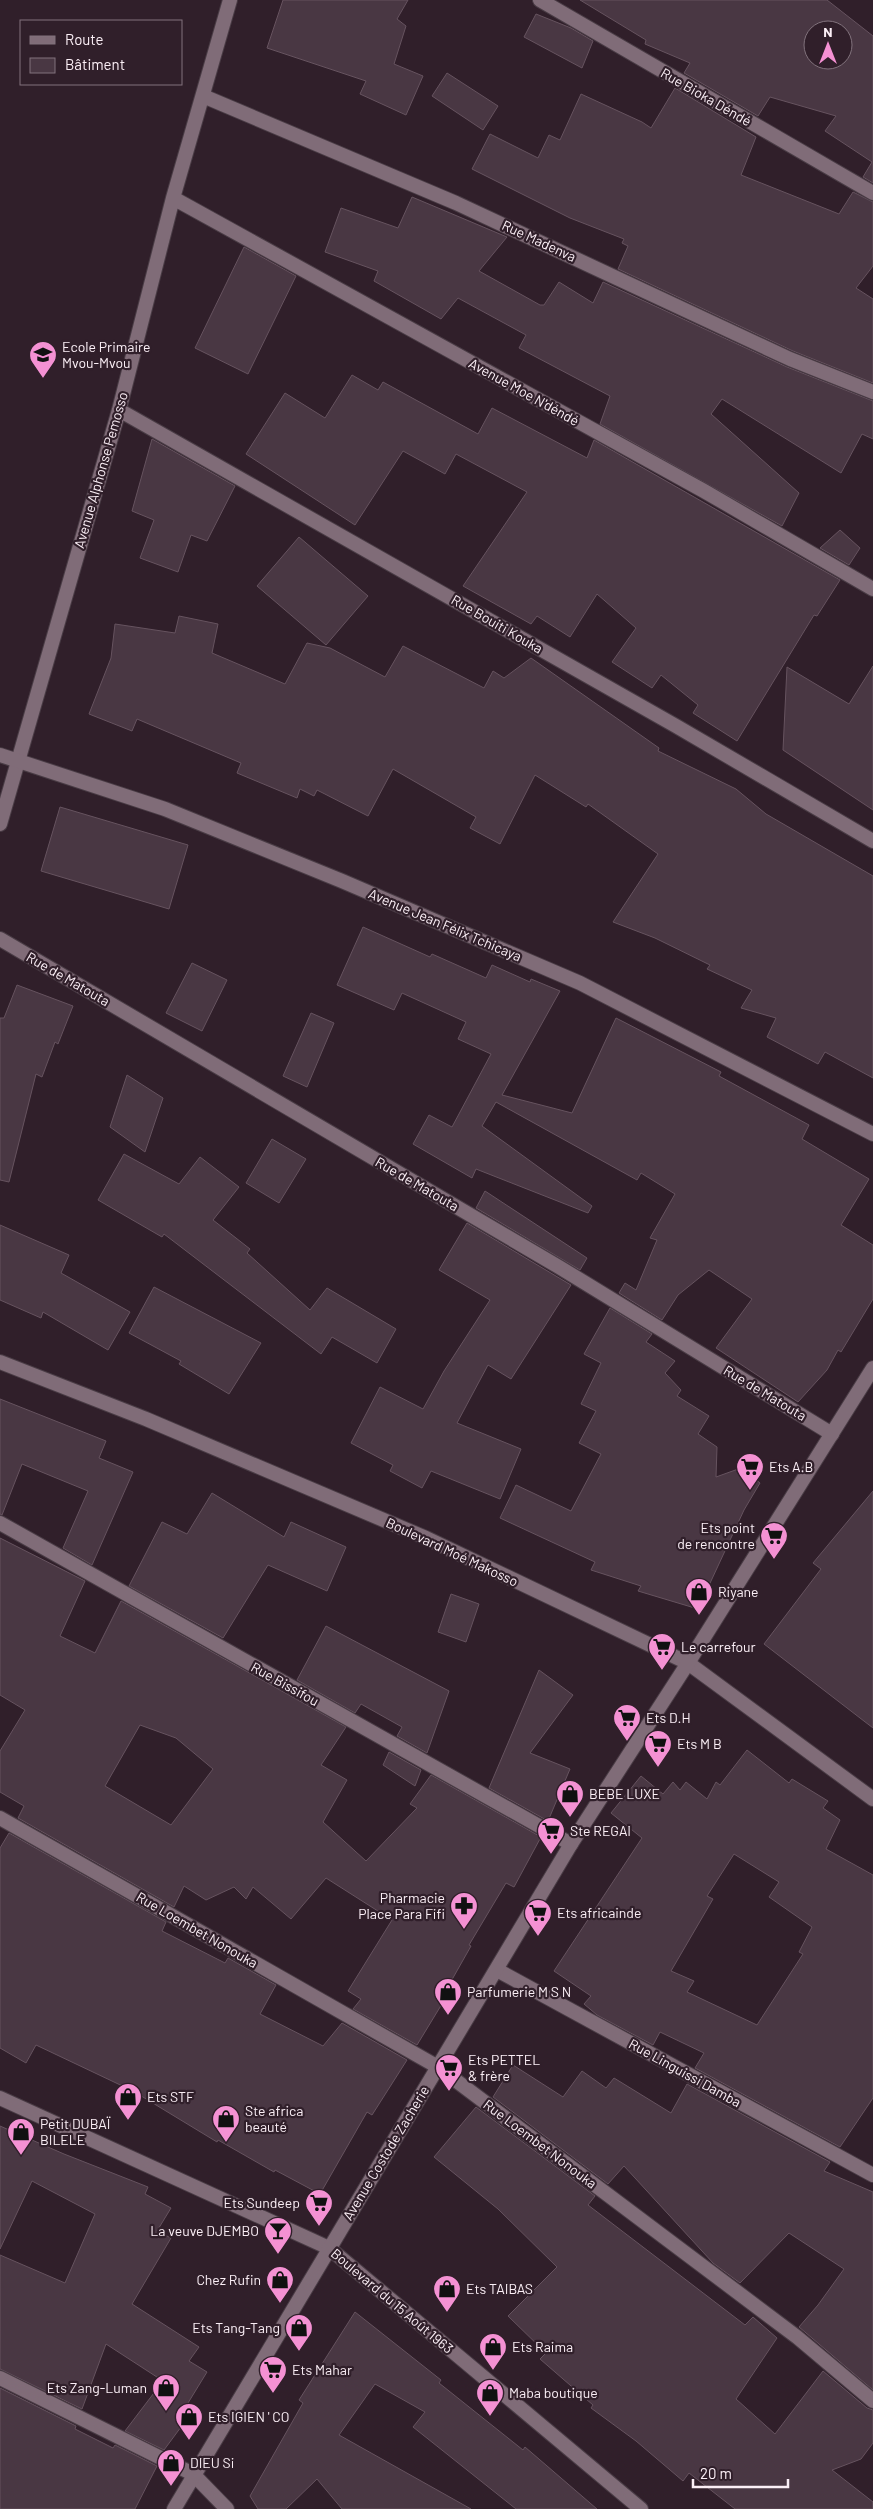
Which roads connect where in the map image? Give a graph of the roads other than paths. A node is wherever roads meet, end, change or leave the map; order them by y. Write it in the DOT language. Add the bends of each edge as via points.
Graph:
graph roads {
  1 [pos="230,0"];
  2 [pos="540,0"];
  3 [pos="203,96"];
  4 [pos="873,194"];
  5 [pos="173,198"];
  6 [pos="873,392"];
  7 [pos="119,410"];
  8 [pos="873,589"];
  9 [pos="0,754"];
  10 [pos="19,759"];
  11 [pos="0,824"];
  12 [pos="873,841"];
  13 [pos="0,940"];
  14 [pos="873,1134"];
  15 [pos="0,1362"];
  16 [pos="871,1375"];
  17 [pos="832,1434"];
  18 [pos="0,1523"];
  19 [pos="688,1663"];
  20 [pos="873,1799"];
  21 [pos="0,1818"];
  22 [pos="571,1844"];
  23 [pos="497,1970"];
  24 [pos="438,2067"];
  25 [pos="0,2098"];
  26 [pos="873,2175"];
  27 [pos="329,2248"];
  28 [pos="0,2378"];
  29 [pos="873,2401"];
  30 [pos="193,2474"];
  31 [pos="174,2509"];
  32 [pos="227,2509"];
  33 [pos="642,2509"];
  1 -- 3 [label="street, Avenue Alphonse Pemosso"];
  2 -- 4 [label="street, Rue Bioka Déndé"];
  3 -- 5 [label="street, Avenue Alphonse Pemosso"];
  3 -- 6 [label="street, Rue Madenva" via="456,203 790,359"];
  5 -- 7 [label="street, Avenue Alphonse Pemosso"];
  5 -- 8 [label="street, Avenue Moe N'déndé" via="704,491"];
  7 -- 10 [label="street, Avenue Alphonse Pemosso"];
  7 -- 12 [label="street, Rue Bouiti Kouka"];
  9 -- 10 [label="street, Avenue Jean Félix Tchicaya"];
  10 -- 11 [label="street, Avenue Alphonse Pemosso"];
  10 -- 14 [label="street, Avenue Jean Félix Tchicaya" via="165,809 580,983"];
  13 -- 17 [label="street, Rue de Matouta" via="559,1267"];
  15 -- 19 [label="street, Boulevard Moé Makosso" via="146,1419 426,1538"];
  16 -- 17 [label="street, Avenue Costode Zacherie"];
  17 -- 19 [label="street, Avenue Costode Zacherie"];
  18 -- 22 [label="street, Rue Bissifou"];
  19 -- 20 [label="street, Boulevard Moé Makosso"];
  19 -- 22 [label="street, Avenue Costode Zacherie"];
  21 -- 24 [label="street, Rue Loembet Nonouka"];
  22 -- 23 [label="street, Avenue Costode Zacherie"];
  23 -- 24 [label="street, Avenue Costode Zacherie"];
  23 -- 26 [label="street, Rue Linguissi Damba"];
  24 -- 27 [label="street, Avenue Costode Zacherie"];
  24 -- 29 [label="street, Rue Loembet Nonouka" via="797,2337"];
  25 -- 27 [label="street, Boulevard du 15 Août 1963"];
  27 -- 30 [label="street, Avenue Costode Zacherie"];
  27 -- 33 [label="street, Boulevard du 15 Août 1963"];
  28 -- 30 [label="street"];
  30 -- 31 [label="street, Avenue Costode Zacherie"];
  30 -- 32 [label="street"];
}
